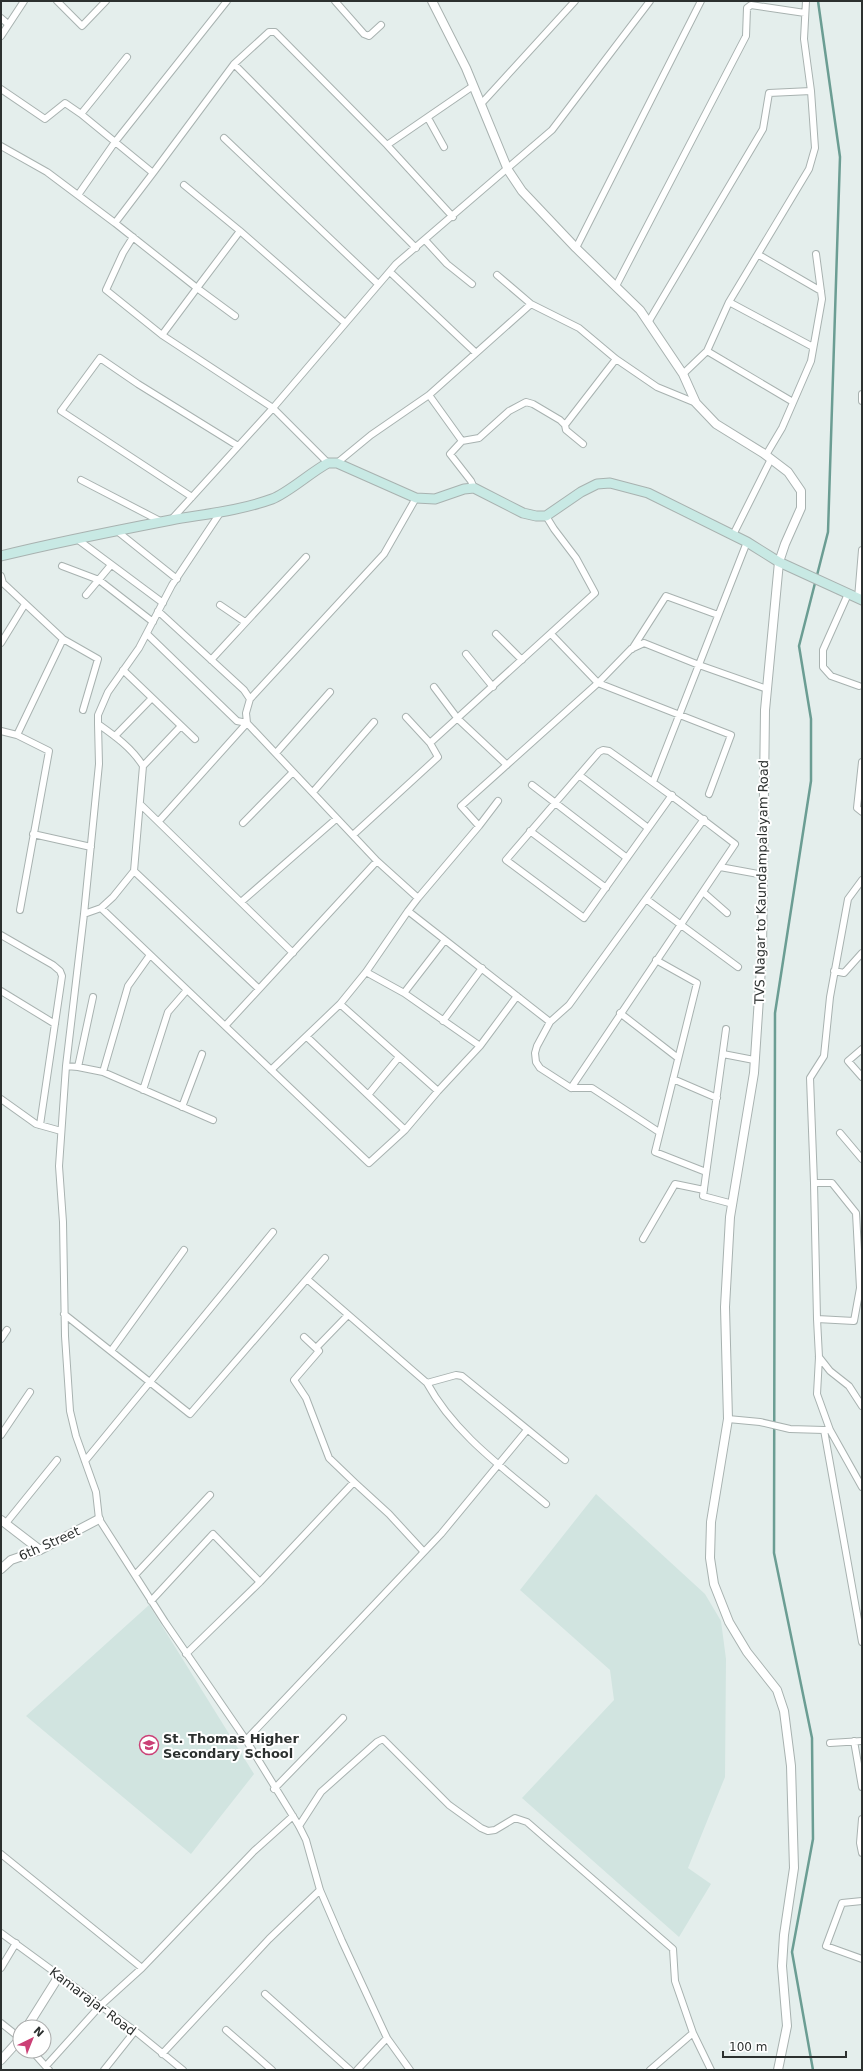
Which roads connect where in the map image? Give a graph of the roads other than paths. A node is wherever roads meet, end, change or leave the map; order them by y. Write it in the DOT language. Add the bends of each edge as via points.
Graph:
graph roads {
  1 [pos="24,1"];
  2 [pos="57,1"];
  3 [pos="106,1"];
  4 [pos="227,1"];
  5 [pos="335,1"];
  6 [pos="432,1"];
  7 [pos="575,1"];
  8 [pos="650,1"];
  9 [pos="701,1"];
  10 [pos="806,1"];
  11 [pos="805,13"];
  12 [pos="1,18"];
  13 [pos="8,24"];
  14 [pos="381,25"];
  15 [pos="1,36"];
  16 [pos="127,57"];
  17 [pos="234,64"];
  18 [pos="474,86"];
  19 [pos="1,89"];
  20 [pos="811,91"];
  21 [pos="481,104"];
  22 [pos="81,114"];
  23 [pos="428,118"];
  24 [pos="224,138"];
  25 [pos="114,142"];
  26 [pos="387,145"];
  27 [pos="1,146"];
  28 [pos="444,147"];
  29 [pos="508,170"];
  30 [pos="153,173"];
  31 [pos="184,185"];
  32 [pos="78,195"];
  33 [pos="453,217"];
  34 [pos="115,223"];
  35 [pos="240,231"];
  36 [pos="133,237"];
  37 [pos="425,240"];
  38 [pos="416,248"];
  39 [pos="576,248"];
  40 [pos="816,254"];
  41 [pos="758,255"];
  42 [pos="390,272"];
  43 [pos="496,275"];
  44 [pos="378,284"];
  45 [pos="472,284"];
  46 [pos="616,286"];
  47 [pos="197,288"];
  48 [pos="821,291"];
  49 [pos="729,302"];
  50 [pos="531,304"];
  51 [pos="235,316"];
  52 [pos="649,321"];
  53 [pos="345,323"];
  54 [pos="162,335"];
  55 [pos="813,347"];
  56 [pos="707,351"];
  57 [pos="476,353"];
  58 [pos="616,359"];
  59 [pos="683,374"];
  60 [pos="429,395"];
  61 [pos="862,395"];
  62 [pos="862,401"];
  63 [pos="793,402"];
  64 [pos="696,403"];
  65 [pos="273,408"];
  66 [pos="565,425"];
  67 [pos="462,441"];
  68 [pos="583,444"];
  69 [pos="238,446"];
  70 [pos="769,457"];
  71 [pos="333,463"];
  72 [pos="81,480"];
  73 [pos="474,488"];
  74 [pos="192,497"];
  75 [pos="416,498"];
  76 [pos="220,513"];
  77 [pos="546,516"];
  78 [pos="166,521"];
  79 [pos="117,531"];
  80 [pos="733,535"];
  81 [pos="77,539"];
  82 [pos="747,542"];
  83 [pos="862,550"];
  84 [pos="1,556"];
  85 [pos="306,557"];
  86 [pos="779,562"];
  87 [pos="112,565"];
  88 [pos="62,566"];
  89 [pos="1,576"];
  90 [pos="176,579"];
  91 [pos="99,580"];
  92 [pos="848,594"];
  93 [pos="86,595"];
  94 [pos="860,599"];
  95 [pos="162,603"];
  96 [pos="26,604"];
  97 [pos="220,605"];
  98 [pos="158,611"];
  99 [pos="718,615"];
  100 [pos="153,622"];
  101 [pos="245,622"];
  102 [pos="147,634"];
  103 [pos="496,634"];
  104 [pos="551,634"];
  105 [pos="63,639"];
  106 [pos="1,643"];
  107 [pos="632,649"];
  108 [pos="466,654"];
  109 [pos="211,660"];
  110 [pos="522,660"];
  111 [pos="699,665"];
  112 [pos="123,670"];
  113 [pos="598,683"];
  114 [pos="859,686"];
  115 [pos="434,687"];
  116 [pos="493,687"];
  117 [pos="767,689"];
  118 [pos="330,692"];
  119 [pos="152,698"];
  120 [pos="250,699"];
  121 [pos="83,710"];
  122 [pos="679,716"];
  123 [pos="406,717"];
  124 [pos="458,719"];
  125 [pos="247,722"];
  126 [pos="374,722"];
  127 [pos="98,724"];
  128 [pos="181,726"];
  129 [pos="1,731"];
  130 [pos="17,735"];
  131 [pos="115,736"];
  132 [pos="195,739"];
  133 [pos="430,743"];
  134 [pos="276,752"];
  135 [pos="862,762"];
  136 [pos="507,765"];
  137 [pos="144,766"];
  138 [pos="293,772"];
  139 [pos="579,775"];
  140 [pos="653,782"];
  141 [pos="532,785"];
  142 [pos="313,792"];
  143 [pos="709,794"];
  144 [pos="672,796"];
  145 [pos="498,801"];
  146 [pos="555,802"];
  147 [pos="140,804"];
  148 [pos="862,812"];
  149 [pos="336,819"];
  150 [pos="704,819"];
  151 [pos="159,821"];
  152 [pos="244,823"];
  153 [pos="479,826"];
  154 [pos="648,828"];
  155 [pos="530,831"];
  156 [pos="33,834"];
  157 [pos="354,834"];
  158 [pos="91,847"];
  159 [pos="627,858"];
  160 [pos="377,861"];
  161 [pos="720,867"];
  162 [pos="134,871"];
  163 [pos="764,875"];
  164 [pos="862,880"];
  165 [pos="606,888"];
  166 [pos="703,892"];
  167 [pos="418,898"];
  168 [pos="646,899"];
  169 [pos="241,902"];
  170 [pos="101,908"];
  171 [pos="20,910"];
  172 [pos="408,911"];
  173 [pos="728,913"];
  174 [pos="84,914"];
  175 [pos="680,924"];
  176 [pos="1,935"];
  177 [pos="445,940"];
  178 [pos="293,953"];
  179 [pos="862,953"];
  180 [pos="150,954"];
  181 [pos="656,960"];
  182 [pos="738,967"];
  183 [pos="482,968"];
  184 [pos="834,971"];
  185 [pos="366,972"];
  186 [pos="259,989"];
  187 [pos="187,990"];
  188 [pos="1,991"];
  189 [pos="404,993"];
  190 [pos="517,996"];
  191 [pos="93,997"];
  192 [pos="340,1004"];
  193 [pos="620,1013"];
  194 [pos="443,1021"];
  195 [pos="550,1022"];
  196 [pos="55,1024"];
  197 [pos="225,1026"];
  198 [pos="726,1028"];
  199 [pos="307,1037"];
  200 [pos="480,1046"];
  201 [pos="862,1048"];
  202 [pos="202,1054"];
  203 [pos="723,1054"];
  204 [pos="399,1057"];
  205 [pos="678,1058"];
  206 [pos="754,1060"];
  207 [pos="66,1066"];
  208 [pos="78,1067"];
  209 [pos="271,1070"];
  210 [pos="103,1072"];
  211 [pos="862,1077"];
  212 [pos="672,1079"];
  213 [pos="571,1088"];
  214 [pos="143,1090"];
  215 [pos="438,1091"];
  216 [pos="368,1095"];
  217 [pos="717,1098"];
  218 [pos="1,1099"];
  219 [pos="182,1107"];
  220 [pos="212,1120"];
  221 [pos="40,1125"];
  222 [pos="405,1130"];
  223 [pos="61,1131"];
  224 [pos="659,1132"];
  225 [pos="840,1132"];
  226 [pos="862,1159"];
  227 [pos="706,1172"];
  228 [pos="814,1183"];
  229 [pos="704,1190"];
  230 [pos="732,1204"];
  231 [pos="856,1213"];
  232 [pos="862,1220"];
  233 [pos="273,1232"];
  234 [pos="643,1239"];
  235 [pos="184,1250"];
  236 [pos="326,1258"];
  237 [pos="307,1279"];
  238 [pos="64,1314"];
  239 [pos="348,1315"];
  240 [pos="817,1319"];
  241 [pos="862,1320"];
  242 [pos="854,1321"];
  243 [pos="7,1330"];
  244 [pos="304,1337"];
  245 [pos="1,1339"];
  246 [pos="316,1348"];
  247 [pos="111,1351"];
  248 [pos="819,1357"];
  249 [pos="150,1382"];
  250 [pos="427,1383"];
  251 [pos="30,1392"];
  252 [pos="862,1406"];
  253 [pos="728,1419"];
  254 [pos="527,1430"];
  255 [pos="827,1430"];
  256 [pos="1,1435"];
  257 [pos="57,1460"];
  258 [pos="565,1460"];
  259 [pos="85,1461"];
  260 [pos="499,1465"];
  261 [pos="354,1482"];
  262 [pos="862,1487"];
  263 [pos="210,1495"];
  264 [pos="546,1504"];
  265 [pos="99,1519"];
  266 [pos="4,1522"];
  267 [pos="40,1550"];
  268 [pos="424,1552"];
  269 [pos="1,1569"];
  270 [pos="135,1576"];
  271 [pos="260,1582"];
  272 [pos="151,1601"];
  273 [pos="862,1642"];
  274 [pos="186,1654"];
  275 [pos="343,1718"];
  276 [pos="246,1740"];
  277 [pos="854,1741"];
  278 [pos="862,1741"];
  279 [pos="830,1743"];
  280 [pos="862,1787"];
  281 [pos="274,1789"];
  282 [pos="293,1816"];
  283 [pos="862,1819"];
  284 [pos="299,1826"];
  285 [pos="862,1852"];
  286 [pos="1,1854"];
  287 [pos="320,1890"];
  288 [pos="862,1901"];
  289 [pos="1,1933"];
  290 [pos="16,1943"];
  291 [pos="862,1959"];
  292 [pos="1,1968"];
  293 [pos="142,1968"];
  294 [pos="59,1976"];
  295 [pos="265,1994"];
  296 [pos="100,2006"];
  297 [pos="32,2019"];
  298 [pos="1,2023"];
  299 [pos="226,2030"];
  300 [pos="134,2031"];
  301 [pos="12,2032"];
  302 [pos="693,2033"];
  303 [pos="387,2038"];
  304 [pos="12,2047"];
  305 [pos="162,2054"];
  306 [pos="39,2059"];
  307 [pos="1,2060"];
  308 [pos="47,2068"];
  309 [pos="176,2068"];
  310 [pos="104,2070"];
  311 [pos="183,2070"];
  312 [pos="272,2070"];
  313 [pos="350,2070"];
  314 [pos="357,2070"];
  315 [pos="410,2070"];
  316 [pos="650,2070"];
  317 [pos="711,2070"];
  318 [pos="778,2070"];
  1 -- 13 [label="street"];
  2 -- 3 [label="street" via="82,26"];
  4 -- 25 [label="street"];
  5 -- 14 [label="street" via="364,34 369,36"];
  6 -- 18 [label="street, TVS Nagar to Kaundampalayam Road"];
  7 -- 21 [label="street"];
  8 -- 29 [label="street" via="552,130"];
  9 -- 39 [label="street"];
  10 -- 11 [label="street"];
  11 -- 20 [label="street" via="804,39"];
  11 -- 46 [label="street" via="751,5 747,8 746,36"];
  12 -- 13 [label="street"];
  13 -- 15 [label="street"];
  16 -- 22 [label="street"];
  17 -- 26 [label="street" via="268,32 275,32"];
  17 -- 30 [label="street"];
  17 -- 38 [label="street"];
  18 -- 21 [label="street, TVS Nagar to Kaundampalayam Road"];
  18 -- 23 [label="street"];
  19 -- 22 [label="street" via="46,119 65,102"];
  20 -- 41 [label="street" via="815,148 809,169"];
  20 -- 52 [label="street" via="769,93 763,129"];
  21 -- 29 [label="street, TVS Nagar to Kaundampalayam Road"];
  22 -- 25 [label="street"];
  23 -- 26 [label="street"];
  23 -- 28 [label="street"];
  24 -- 44 [label="street"];
  25 -- 30 [label="street"];
  25 -- 32 [label="street"];
  26 -- 33 [label="street"];
  27 -- 32 [label="street" via="47,172"];
  29 -- 33 [label="street"];
  29 -- 39 [label="street, TVS Nagar to Kaundampalayam Road" via="522,191"];
  30 -- 34 [label="street"];
  31 -- 35 [label="street"];
  32 -- 34 [label="street"];
  33 -- 37 [label="street"];
  34 -- 36 [label="street"];
  35 -- 47 [label="street"];
  35 -- 53 [label="street"];
  36 -- 47 [label="street"];
  36 -- 54 [label="street" via="106,290"];
  37 -- 38 [label="street"];
  37 -- 45 [label="street" via="447,264"];
  38 -- 42 [label="street"];
  39 -- 46 [label="street, TVS Nagar to Kaundampalayam Road"];
  40 -- 48 [label="street"];
  41 -- 48 [label="street"];
  41 -- 49 [label="street"];
  42 -- 44 [label="street"];
  42 -- 57 [label="street"];
  43 -- 50 [label="street"];
  44 -- 53 [label="street"];
  46 -- 52 [label="street, TVS Nagar to Kaundampalayam Road"];
  47 -- 51 [label="street"];
  47 -- 54 [label="street"];
  48 -- 55 [label="street" via="822,299"];
  49 -- 55 [label="street"];
  49 -- 56 [label="street"];
  50 -- 57 [label="street"];
  50 -- 58 [label="street" via="580,328"];
  52 -- 59 [label="street, TVS Nagar to Kaundampalayam Road"];
  53 -- 65 [label="street"];
  54 -- 65 [label="street"];
  55 -- 63 [label="street" via="811,361"];
  56 -- 59 [label="street"];
  56 -- 63 [label="street"];
  57 -- 60 [label="street"];
  58 -- 64 [label="street" via="658,387"];
  58 -- 66 [label="street"];
  59 -- 64 [label="street, TVS Nagar to Kaundampalayam Road"];
  60 -- 67 [label="street"];
  60 -- 71 [label="street"];
  61 -- 62 [label="street"];
  63 -- 70 [label="street"];
  64 -- 70 [label="street, TVS Nagar to Kaundampalayam Road" via="716,424"];
  65 -- 69 [label="street"];
  65 -- 71 [label="street"];
  66 -- 67 [label="street" via="526,402 509,412 479,438"];
  66 -- 68 [label="street" via="566,430"];
  67 -- 73 [label="street" via="450,454 471,480"];
  69 -- 74 [label="street"];
  69 -- 74 [label="street" via="100,358 61,411"];
  70 -- 80 [label="street"];
  70 -- 86 [label="street, TVS Nagar to Kaundampalayam Road" via="788,472 801,491 801,508"];
  71 -- 75 [label="main road"];
  71 -- 76 [label="main road" via="274,498"];
  72 -- 78 [label="street"];
  73 -- 75 [label="main road" via="435,499"];
  73 -- 77 [label="main road" via="523,513"];
  74 -- 78 [label="street"];
  75 -- 120 [label="street" via="384,554"];
  76 -- 78 [label="main road"];
  76 -- 90 [label="street"];
  77 -- 80 [label="main road" via="596,484 610,483 648,493"];
  77 -- 104 [label="street" via="576,558 595,593"];
  78 -- 79 [label="main road"];
  79 -- 81 [label="main road"];
  79 -- 90 [label="street"];
  80 -- 82 [label="main road"];
  81 -- 84 [label="main road"];
  81 -- 87 [label="street"];
  82 -- 86 [label="main road"];
  82 -- 99 [label="street"];
  83 -- 94 [label="street"];
  85 -- 101 [label="street"];
  86 -- 92 [label="main road"];
  86 -- 117 [label="street, TVS Nagar to Kaundampalayam Road"];
  87 -- 91 [label="street"];
  87 -- 95 [label="street"];
  88 -- 91 [label="street"];
  89 -- 96 [label="street" via="3,583"];
  90 -- 95 [label="street"];
  91 -- 93 [label="street"];
  91 -- 100 [label="street"];
  92 -- 94 [label="main road"];
  92 -- 114 [label="street" via="823,650 823,667 831,676"];
  95 -- 98 [label="street"];
  96 -- 105 [label="street"];
  96 -- 106 [label="street"];
  97 -- 101 [label="street"];
  98 -- 100 [label="street"];
  98 -- 109 [label="street"];
  99 -- 107 [label="street" via="666,596"];
  99 -- 111 [label="street"];
  100 -- 102 [label="street"];
  101 -- 109 [label="street"];
  102 -- 112 [label="street"];
  102 -- 125 [label="street" via="236,721"];
  103 -- 110 [label="street"];
  104 -- 110 [label="street"];
  104 -- 113 [label="street"];
  105 -- 121 [label="street" via="98,659"];
  105 -- 130 [label="street"];
  107 -- 111 [label="street" via="644,643"];
  107 -- 113 [label="street"];
  108 -- 116 [label="street"];
  109 -- 120 [label="street" via="244,690"];
  110 -- 116 [label="street"];
  111 -- 117 [label="street"];
  111 -- 122 [label="street"];
  112 -- 119 [label="street"];
  112 -- 127 [label="street" via="102,703"];
  113 -- 122 [label="street"];
  113 -- 136 [label="street"];
  115 -- 124 [label="street"];
  116 -- 124 [label="street"];
  117 -- 163 [label="street, TVS Nagar to Kaundampalayam Road"];
  118 -- 134 [label="street"];
  119 -- 128 [label="street"];
  119 -- 131 [label="street"];
  120 -- 125 [label="street" via="246,713"];
  122 -- 140 [label="street"];
  122 -- 143 [label="street" via="731,735"];
  123 -- 133 [label="street"];
  124 -- 133 [label="street"];
  124 -- 136 [label="street"];
  125 -- 134 [label="street"];
  125 -- 151 [label="street"];
  126 -- 142 [label="street"];
  127 -- 131 [label="street"];
  127 -- 158 [label="street" via="99,764"];
  128 -- 132 [label="street"];
  128 -- 137 [label="street"];
  129 -- 130 [label="street"];
  130 -- 156 [label="street" via="49,751"];
  131 -- 137 [label="street"];
  133 -- 157 [label="street" via="438,757"];
  134 -- 138 [label="street"];
  135 -- 148 [label="street" via="857,808"];
  136 -- 153 [label="street" via="461,806"];
  137 -- 147 [label="street"];
  138 -- 142 [label="street"];
  138 -- 152 [label="street"];
  139 -- 140 [label="street" via="603,750 609,751"];
  139 -- 146 [label="street"];
  139 -- 154 [label="street"];
  140 -- 144 [label="street"];
  141 -- 146 [label="street"];
  142 -- 149 [label="street"];
  144 -- 150 [label="street"];
  144 -- 154 [label="street"];
  145 -- 153 [label="street"];
  146 -- 155 [label="street"];
  146 -- 159 [label="street"];
  147 -- 151 [label="street"];
  147 -- 162 [label="street"];
  149 -- 157 [label="street"];
  149 -- 169 [label="street"];
  150 -- 161 [label="street" via="735,844"];
  150 -- 168 [label="street"];
  151 -- 169 [label="street"];
  153 -- 167 [label="street"];
  154 -- 159 [label="street"];
  155 -- 165 [label="street"];
  155 -- 165 [label="street" via="506,860 584,918"];
  156 -- 158 [label="street"];
  156 -- 171 [label="street"];
  157 -- 160 [label="street"];
  158 -- 174 [label="street"];
  159 -- 165 [label="street"];
  160 -- 167 [label="street"];
  160 -- 178 [label="street"];
  161 -- 163 [label="street"];
  161 -- 166 [label="street"];
  162 -- 170 [label="street"];
  162 -- 186 [label="street"];
  163 -- 206 [label="street, TVS Nagar to Kaundampalayam Road" via="762,952"];
  164 -- 184 [label="street" via="848,899"];
  166 -- 173 [label="street"];
  166 -- 175 [label="street"];
  167 -- 172 [label="street"];
  168 -- 175 [label="street"];
  168 -- 195 [label="street" via="569,1005"];
  169 -- 178 [label="street"];
  170 -- 174 [label="street"];
  170 -- 180 [label="street"];
  172 -- 177 [label="street"];
  172 -- 185 [label="street"];
  174 -- 207 [label="street"];
  175 -- 181 [label="street"];
  175 -- 182 [label="street"];
  176 -- 196 [label="street" via="60,971 62,976"];
  177 -- 183 [label="street"];
  177 -- 189 [label="street"];
  178 -- 186 [label="street"];
  179 -- 184 [label="street" via="844,973"];
  180 -- 187 [label="street"];
  180 -- 210 [label="street" via="128,986"];
  181 -- 193 [label="street"];
  181 -- 205 [label="street" via="696,983"];
  183 -- 190 [label="street"];
  183 -- 194 [label="street"];
  184 -- 228 [label="street" via="824,1056 810,1078"];
  185 -- 189 [label="street"];
  185 -- 192 [label="street"];
  186 -- 197 [label="street"];
  187 -- 197 [label="street"];
  187 -- 214 [label="street" via="168,1012"];
  188 -- 196 [label="street"];
  189 -- 194 [label="street"];
  190 -- 195 [label="street"];
  190 -- 200 [label="street"];
  191 -- 208 [label="street"];
  192 -- 199 [label="street"];
  192 -- 204 [label="street"];
  193 -- 205 [label="street"];
  193 -- 213 [label="street"];
  194 -- 200 [label="street"];
  195 -- 213 [label="street" via="537,1046 536,1062 540,1068"];
  196 -- 221 [label="street"];
  197 -- 209 [label="street"];
  198 -- 203 [label="street"];
  199 -- 209 [label="street"];
  199 -- 216 [label="street"];
  200 -- 215 [label="street"];
  201 -- 211 [label="street" via="848,1061"];
  202 -- 219 [label="street"];
  203 -- 206 [label="street"];
  203 -- 217 [label="street"];
  204 -- 215 [label="street"];
  204 -- 216 [label="street"];
  205 -- 212 [label="street"];
  206 -- 230 [label="street, TVS Nagar to Kaundampalayam Road"];
  207 -- 208 [label="street"];
  207 -- 223 [label="street"];
  208 -- 210 [label="street"];
  209 -- 222 [label="street" via="369,1163"];
  210 -- 214 [label="street"];
  212 -- 217 [label="street"];
  212 -- 224 [label="street"];
  213 -- 224 [label="street" via="592,1088"];
  214 -- 219 [label="street"];
  215 -- 222 [label="street"];
  216 -- 222 [label="street"];
  217 -- 227 [label="street"];
  218 -- 221 [label="street"];
  219 -- 220 [label="street"];
  221 -- 223 [label="street"];
  223 -- 238 [label="street" via="59,1166"];
  224 -- 227 [label="street" via="654,1152"];
  225 -- 226 [label="street"];
  227 -- 229 [label="street"];
  228 -- 231 [label="street" via="832,1184"];
  228 -- 240 [label="street"];
  229 -- 230 [label="street" via="703,1196"];
  229 -- 234 [label="street" via="674,1184"];
  230 -- 253 [label="street, TVS Nagar to Kaundampalayam Road" via="724,1307"];
  231 -- 232 [label="street"];
  231 -- 242 [label="street" via="860,1288"];
  233 -- 249 [label="street"];
  235 -- 247 [label="street"];
  236 -- 237 [label="street"];
  237 -- 239 [label="street"];
  237 -- 249 [label="street" via="190,1414"];
  238 -- 247 [label="street"];
  238 -- 259 [label="street" via="70,1411"];
  239 -- 246 [label="street"];
  239 -- 250 [label="street"];
  240 -- 242 [label="street"];
  240 -- 248 [label="street"];
  241 -- 242 [label="street"];
  243 -- 245 [label="street"];
  244 -- 246 [label="street"];
  246 -- 261 [label="street" via="319,1351 294,1380 306,1398 329,1458"];
  247 -- 249 [label="street"];
  248 -- 252 [label="street" via="830,1371 849,1386"];
  248 -- 255 [label="street" via="817,1394"];
  249 -- 259 [label="street"];
  250 -- 254 [label="street" via="456,1375 462,1376"];
  250 -- 260 [label="street" via="438,1403"];
  251 -- 256 [label="street"];
  253 -- 255 [label="street" via="760,1422 790,1429"];
  253 -- 318 [label="street, TVS Nagar to Kaundampalayam Road" via="711,1522 710,1558 714,1584 729,1622 747,1652 777,1690 784,1711 790,1766 794,1868 782,1958 787,2026"];
  254 -- 258 [label="street"];
  254 -- 260 [label="street"];
  255 -- 262 [label="street"];
  255 -- 273 [label="street"];
  257 -- 266 [label="street"];
  259 -- 265 [label="street" via="96,1492"];
  260 -- 264 [label="street"];
  260 -- 268 [label="street"];
  261 -- 268 [label="street" via="389,1514"];
  261 -- 271 [label="street"];
  263 -- 270 [label="street"];
  265 -- 267 [label="street, 6th Street"];
  265 -- 270 [label="street"];
  266 -- 267 [label="street"];
  267 -- 269 [label="street, 6th Street" via="10,1560"];
  268 -- 276 [label="street"];
  270 -- 272 [label="street"];
  271 -- 272 [label="street" via="213,1534"];
  271 -- 274 [label="street"];
  272 -- 274 [label="street"];
  274 -- 276 [label="street"];
  275 -- 281 [label="street"];
  276 -- 281 [label="street"];
  277 -- 278 [label="street"];
  277 -- 279 [label="street"];
  277 -- 280 [label="street"];
  281 -- 282 [label="street"];
  282 -- 284 [label="street"];
  282 -- 293 [label="street" via="254,1851"];
  283 -- 285 [label="street"];
  284 -- 287 [label="street" via="306,1840"];
  284 -- 302 [label="street" via="321,1792 383,1739 449,1805 481,1828 495,1830 515,1818 527,1822 673,1949 675,1981"];
  286 -- 293 [label="street"];
  287 -- 303 [label="street"];
  287 -- 305 [label="street" via="269,1939"];
  288 -- 291 [label="street" via="842,1904 826,1946"];
  289 -- 290 [label="street, Kamarajar Road"];
  290 -- 292 [label="street"];
  290 -- 294 [label="street, Kamarajar Road"];
  293 -- 296 [label="street"];
  294 -- 296 [label="street, Kamarajar Road"];
  294 -- 297 [label="street"];
  295 -- 313 [label="street"];
  296 -- 300 [label="street, Kamarajar Road"];
  296 -- 308 [label="street"];
  298 -- 301 [label="street"];
  299 -- 312 [label="street"];
  300 -- 305 [label="street, Kamarajar Road"];
  300 -- 310 [label="street"];
  302 -- 316 [label="street"];
  302 -- 317 [label="street"];
  303 -- 314 [label="street"];
  303 -- 315 [label="street"];
  304 -- 307 [label="street"];
  305 -- 309 [label="street, Kamarajar Road"];
  306 -- 308 [label="street"];
  309 -- 311 [label="street, Kamarajar Road"];
}
